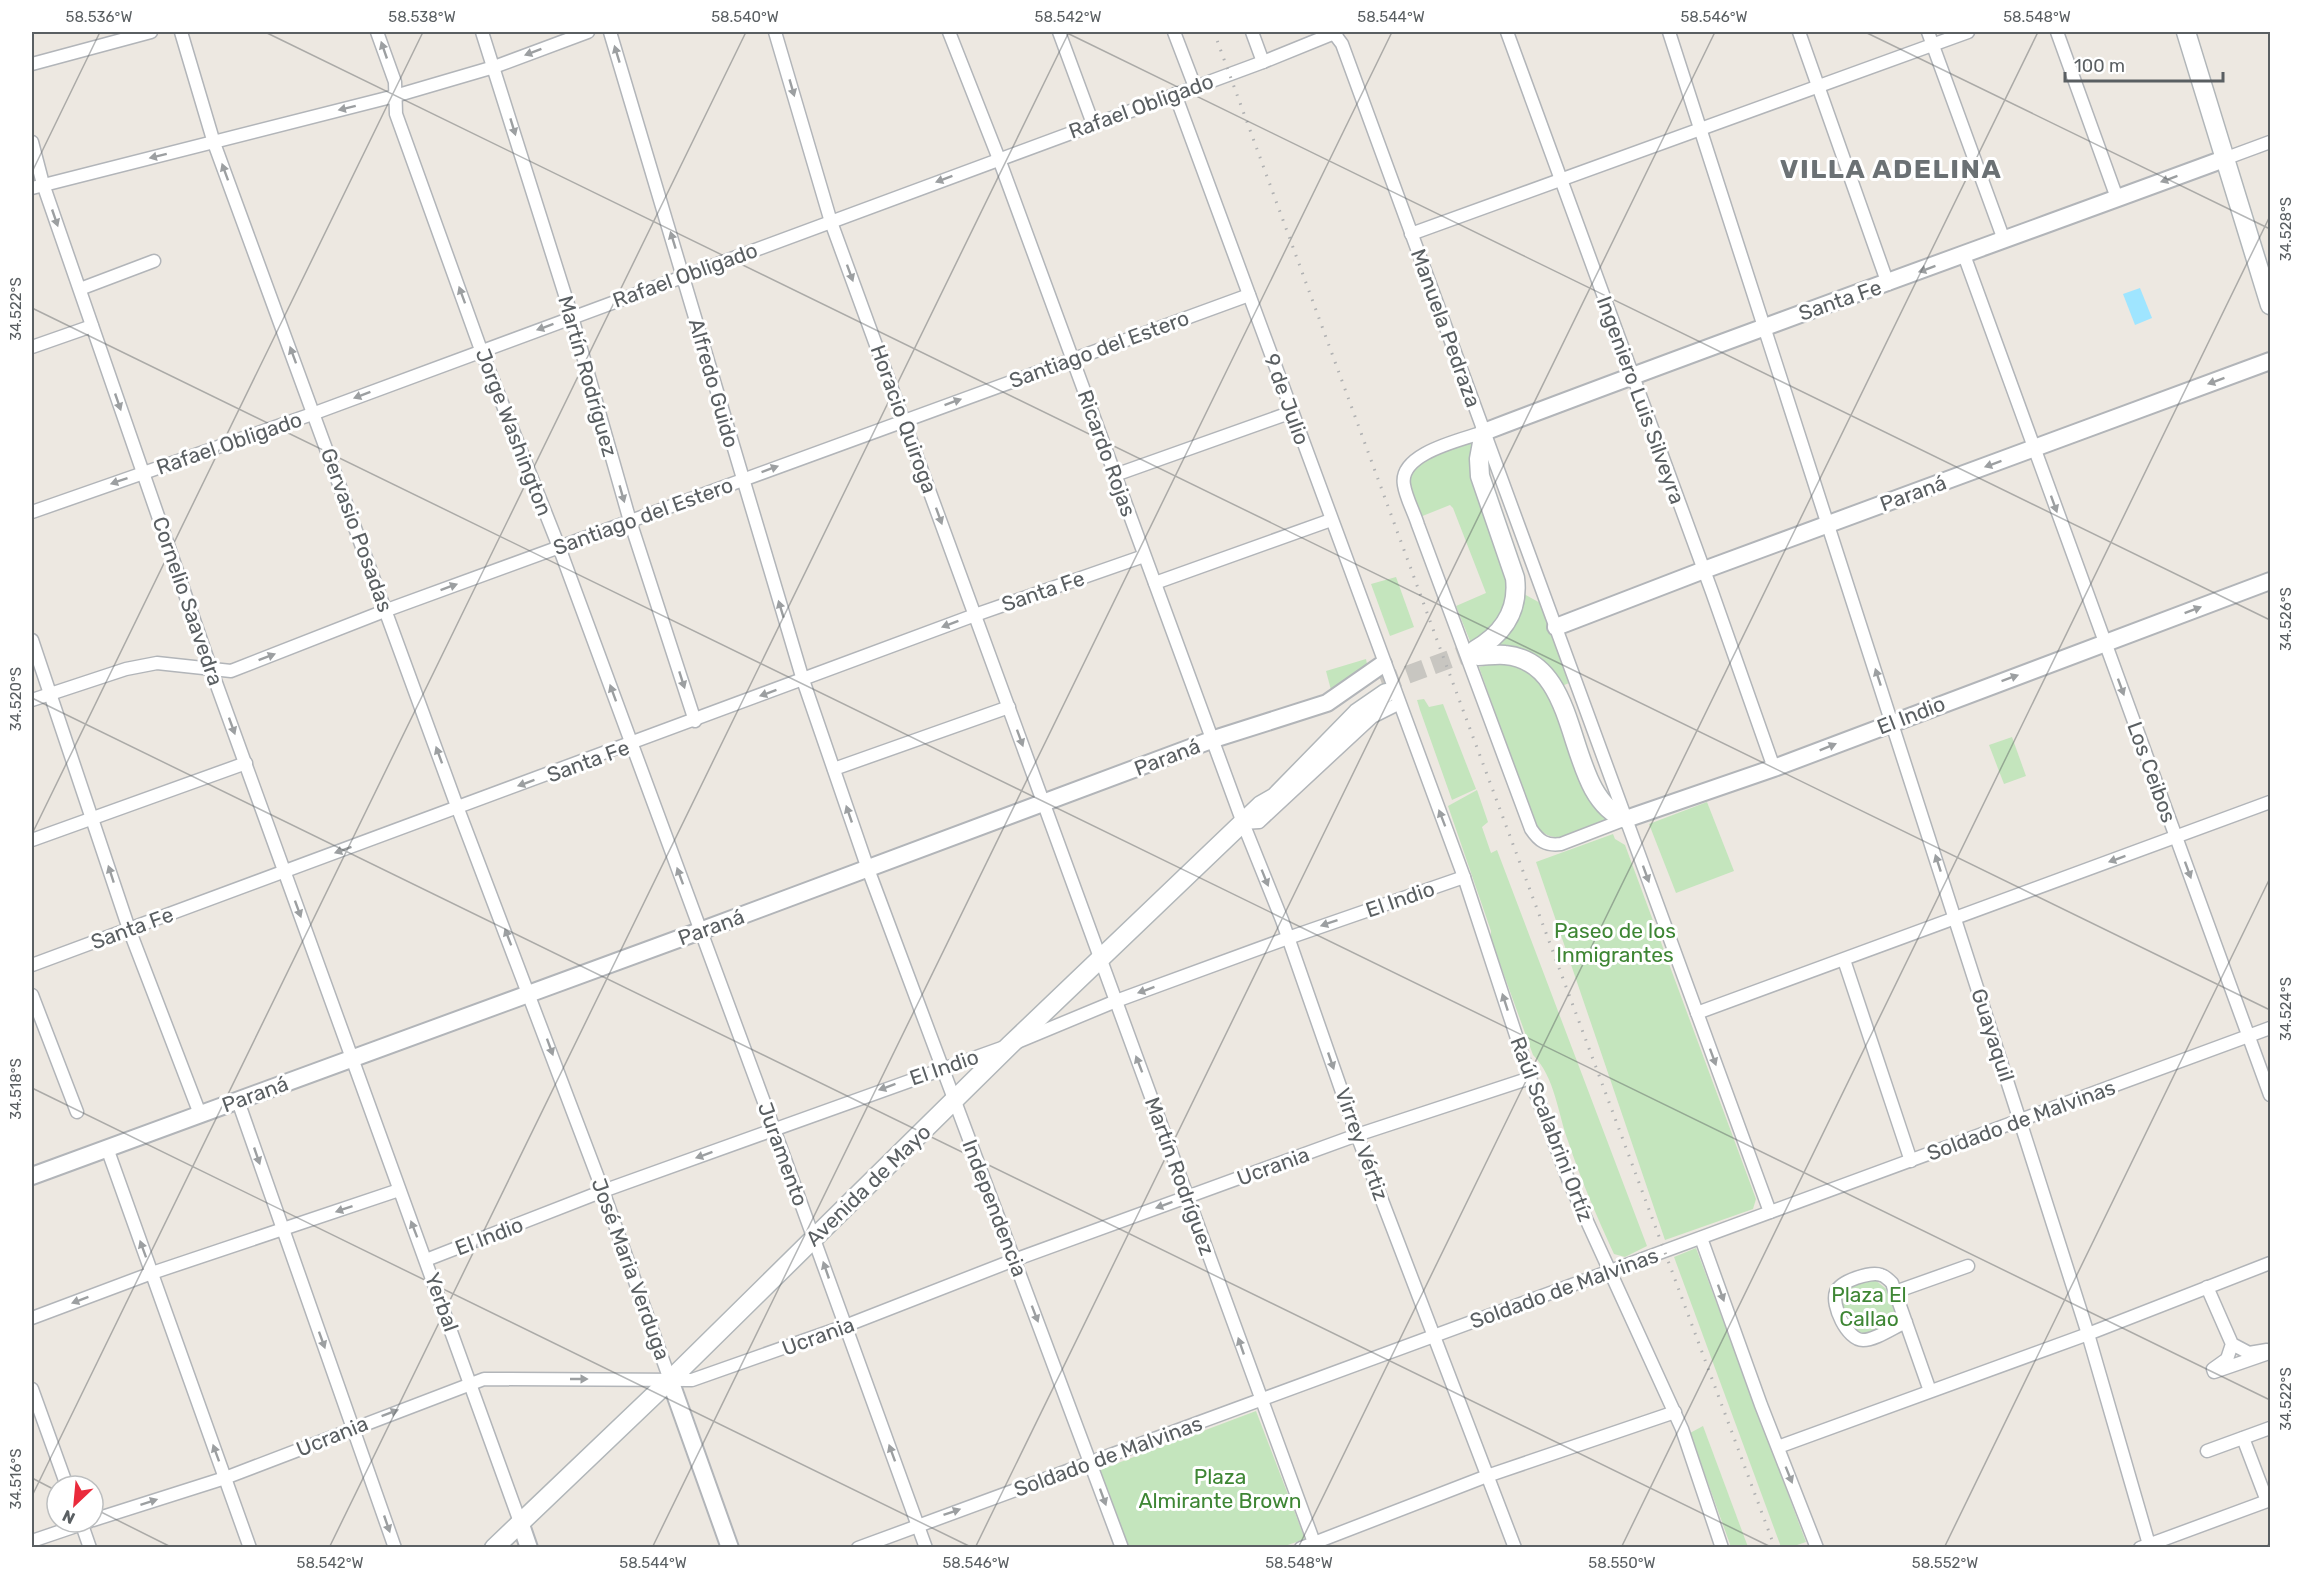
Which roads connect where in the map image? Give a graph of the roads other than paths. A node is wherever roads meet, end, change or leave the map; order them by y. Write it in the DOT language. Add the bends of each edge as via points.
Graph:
graph roads {
  1 [pos="151,32"];
  2 [pos="181,32"];
  3 [pos="377,32"];
  4 [pos="482,32"];
  5 [pos="588,32"];
  6 [pos="610,32"];
  7 [pos="775,32"];
  8 [pos="949,32"];
  9 [pos="1059,32"];
  10 [pos="1174,32"];
  11 [pos="1251,32"];
  12 [pos="1334,32"];
  13 [pos="1507,32"];
  14 [pos="1669,32"];
  15 [pos="1799,32"];
  16 [pos="1928,32"];
  17 [pos="1968,32"];
  18 [pos="2057,32"];
  19 [pos="2186,32"];
  20 [pos="1933,44"];
  21 [pos="1263,62"];
  22 [pos="32,64"];
  23 [pos="494,67"];
  24 [pos="1195,87"];
  25 [pos="1819,87"];
  26 [pos="1175,94"];
  27 [pos="395,96"];
  28 [pos="1094,124"];
  29 [pos="1701,130"];
  30 [pos="32,142"];
  31 [pos="2271,142"];
  32 [pos="214,143"];
  33 [pos="999,159"];
  34 [pos="2224,159"];
  35 [pos="1561,180"];
  36 [pos="37,186"];
  37 [pos="2117,198"];
  38 [pos="831,222"];
  39 [pos="1411,234"];
  40 [pos="2004,240"];
  41 [pos="1965,255"];
  42 [pos="154,261"];
  43 [pos="684,276"];
  44 [pos="1888,284"];
  45 [pos="80,289"];
  46 [pos="1249,295"];
  47 [pos="2271,305"];
  48 [pos="572,317"];
  49 [pos="1764,325"];
  50 [pos="92,326"];
  51 [pos="32,347"];
  52 [pos="482,350"];
  53 [pos="1072,358"];
  54 [pos="2271,361"];
  55 [pos="1632,376"];
  56 [pos="1292,412"];
  57 [pos="315,413"];
  58 [pos="905,419"];
  59 [pos="1484,432"];
  60 [pos="2034,449"];
  61 [pos="143,473"];
  62 [pos="1114,475"];
  63 [pos="742,479"];
  64 [pos="32,512"];
  65 [pos="1331,520"];
  66 [pos="630,521"];
  67 [pos="1828,524"];
  68 [pos="559,547"];
  69 [pos="1144,556"];
  70 [pos="1704,570"];
  71 [pos="2271,580"];
  72 [pos="1155,583"];
  73 [pos="387,610"];
  74 [pos="975,615"];
  75 [pos="1556,627"];
  76 [pos="32,640"];
  77 [pos="2105,643"];
  78 [pos="1383,664"];
  79 [pos="211,669"];
  80 [pos="803,680"];
  81 [pos="50,694"];
  82 [pos="1389,694"];
  83 [pos="32,700"];
  84 [pos="1009,707"];
  85 [pos="695,721"];
  86 [pos="1893,721"];
  87 [pos="1214,739"];
  88 [pos="631,744"];
  89 [pos="246,763"];
  90 [pos="1774,768"];
  91 [pos="834,769"];
  92 [pos="2271,802"];
  93 [pos="1043,804"];
  94 [pos="458,809"];
  95 [pos="93,818"];
  96 [pos="1626,819"];
  97 [pos="1243,823"];
  98 [pos="2176,837"];
  99 [pos="32,840"];
  100 [pos="1550,846"];
  101 [pos="868,869"];
  102 [pos="284,871"];
  103 [pos="1464,877"];
  104 [pos="1955,918"];
  105 [pos="129,929"];
  106 [pos="700,931"];
  107 [pos="1288,938"];
  108 [pos="1099,959"];
  109 [pos="1844,960"];
  110 [pos="32,965"];
  111 [pos="529,992"];
  112 [pos="32,995"];
  113 [pos="1116,1001"];
  114 [pos="1697,1013"];
  115 [pos="2271,1028"];
  116 [pos="2249,1036"];
  117 [pos="1010,1045"];
  118 [pos="353,1058"];
  119 [pos="942,1067"];
  120 [pos="1530,1078"];
  121 [pos="2271,1095"];
  122 [pos="238,1101"];
  123 [pos="954,1101"];
  124 [pos="77,1112"];
  125 [pos="200,1114"];
  126 [pos="2020,1120"];
  127 [pos="774,1129"];
  128 [pos="1357,1136"];
  129 [pos="107,1148"];
  130 [pos="1911,1161"];
  131 [pos="32,1176"];
  132 [pos="399,1190"];
  133 [pos="603,1191"];
  134 [pos="1189,1196"];
  135 [pos="1770,1212"];
  136 [pos="283,1229"];
  137 [pos="814,1238"];
  138 [pos="1701,1238"];
  139 [pos="426,1260"];
  140 [pos="1014,1260"];
  141 [pos="2271,1263"];
  142 [pos="1968,1266"];
  143 [pos="1609,1272"];
  144 [pos="152,1273"];
  145 [pos="2207,1287"];
  146 [pos="1895,1292"];
  147 [pos="32,1318"];
  148 [pos="1906,1322"];
  149 [pos="845,1326"];
  150 [pos="2088,1334"];
  151 [pos="1433,1335"];
  152 [pos="2232,1344"];
  153 [pos="670,1380"];
  154 [pos="471,1382"];
  155 [pos="32,1389"];
  156 [pos="1930,1391"];
  157 [pos="1261,1401"];
  158 [pos="1675,1412"];
  159 [pos="354,1426"];
  160 [pos="2271,1428"];
  161 [pos="2243,1438"];
  162 [pos="1778,1447"];
  163 [pos="2207,1451"];
  164 [pos="1090,1463"];
  165 [pos="63,1474"];
  166 [pos="1487,1476"];
  167 [pos="225,1478"];
  168 [pos="2269,1501"];
  169 [pos="105,1516"];
  170 [pos="520,1522"];
  171 [pos="918,1524"];
  172 [pos="52,1534"];
  173 [pos="32,1541"];
  174 [pos="1315,1545"];
  175 [pos="2146,1546"];
  176 [pos="249,1548"];
  177 [pos="395,1548"];
  178 [pos="494,1548"];
  179 [pos="529,1548"];
  180 [pos="730,1548"];
  181 [pos="858,1548"];
  182 [pos="926,1548"];
  183 [pos="1122,1548"];
  184 [pos="1301,1548"];
  185 [pos="1515,1548"];
  186 [pos="1722,1548"];
  187 [pos="1817,1548"];
  1 -- 22 [label="street"];
  2 -- 32 [label="street, Gervasio Posadas"];
  27 -- 3 [label="street, Jorge Washington, one-way"];
  4 -- 23 [label="street, Martín Rodríguez"];
  5 -- 23 [label="street, one-way"];
  43 -- 6 [label="street, Alfredo Guido, one-way"];
  7 -- 38 [label="street, Horacio Quiroga, one-way"];
  8 -- 33 [label="street, Ricardo Rojas"];
  9 -- 28 [label="street"];
  10 -- 24 [label="street"];
  11 -- 21 [label="street"];
  12 -- 21 [label="street, Rafael Obligado"];
  12 -- 39 [label="street, Manuela Pedraza" via="1342,44"];
  13 -- 35 [label="street, Ingeniero Luis Silveyra"];
  14 -- 29 [label="street, Guayaquil"];
  15 -- 25 [label="street"];
  16 -- 20 [label="street"];
  17 -- 20 [label="street"];
  18 -- 37 [label="street"];
  19 -- 34 [label="main road"];
  20 -- 25 [label="street"];
  20 -- 40 [label="street"];
  21 -- 24 [label="street, Rafael Obligado"];
  23 -- 27 [label="street"];
  23 -- 48 [label="street, Martín Rodríguez, one-way"];
  24 -- 26 [label="street, Rafael Obligado"];
  25 -- 29 [label="street"];
  25 -- 44 [label="street"];
  26 -- 28 [label="street, Rafael Obligado"];
  26 -- 46 [label="street, 9 de Julio"];
  27 -- 32 [label="street, one-way"];
  52 -- 27 [label="street, Jorge Washington, one-way" via="396,114"];
  28 -- 33 [label="street, Rafael Obligado"];
  29 -- 35 [label="street"];
  29 -- 49 [label="street, Guayaquil"];
  30 -- 36 [label="street, Cornelio Saavedra"];
  31 -- 34 [label="street, Santa Fe"];
  32 -- 36 [label="street, one-way"];
  57 -- 32 [label="street, Gervasio Posadas, one-way"];
  33 -- 38 [label="street, Rafael Obligado, one-way"];
  33 -- 53 [label="street, Ricardo Rojas"];
  34 -- 37 [label="street, Santa Fe, one-way"];
  34 -- 47 [label="main road"];
  35 -- 39 [label="street"];
  35 -- 55 [label="street, Ingeniero Luis Silveyra"];
  36 -- 45 [label="street, Cornelio Saavedra, one-way"];
  37 -- 40 [label="street, Santa Fe"];
  38 -- 43 [label="street, Rafael Obligado"];
  38 -- 58 [label="street, Horacio Quiroga, one-way"];
  39 -- 59 [label="street, Manuela Pedraza"];
  40 -- 41 [label="street, Santa Fe"];
  41 -- 44 [label="street, Santa Fe, one-way"];
  41 -- 60 [label="street, Los Ceibos"];
  42 -- 45 [label="street"];
  43 -- 48 [label="street, Rafael Obligado"];
  43 -- 63 [label="street, Alfredo Guido"];
  44 -- 49 [label="street, Santa Fe"];
  45 -- 50 [label="street, Cornelio Saavedra"];
  46 -- 53 [label="street, Santiago del Estero"];
  46 -- 56 [label="street, 9 de Julio"];
  48 -- 52 [label="street, Rafael Obligado, one-way"];
  48 -- 66 [label="street, Martín Rodríguez, one-way"];
  49 -- 55 [label="street, Santa Fe"];
  49 -- 67 [label="street, Guayaquil"];
  50 -- 51 [label="street"];
  50 -- 61 [label="street, Cornelio Saavedra, one-way"];
  52 -- 57 [label="street, Rafael Obligado, one-way"];
  52 -- 68 [label="street, Jorge Washington"];
  58 -- 53 [label="street, Santiago del Estero, one-way"];
  53 -- 62 [label="street, Ricardo Rojas"];
  54 -- 60 [label="street, Paraná, one-way"];
  55 -- 59 [label="street, Santa Fe"];
  55 -- 70 [label="street, Ingeniero Luis Silveyra"];
  56 -- 62 [label="street"];
  56 -- 65 [label="street, 9 de Julio"];
  57 -- 61 [label="street, Rafael Obligado"];
  57 -- 73 [label="street, Gervasio Posadas"];
  63 -- 58 [label="street, Santiago del Estero, one-way"];
  58 -- 74 [label="street, Horacio Quiroga, one-way"];
  59 -- 75 [label="street, Manuela Pedraza"];
  59 -- 96 [label="main road" via="1480,476 1517,592 1510,617 1476,653 1519,659 1545,676 1561,703 1596,795 1611,814"];
  59 -- 100 [label="street, Santa Fe" via="1420,455 1403,483 1530,829 1537,839"];
  60 -- 67 [label="street, Paraná, one-way"];
  60 -- 77 [label="street, Los Ceibos, one-way"];
  61 -- 64 [label="street, Rafael Obligado, one-way"];
  61 -- 79 [label="street, Cornelio Saavedra"];
  62 -- 69 [label="street, Ricardo Rojas"];
  63 -- 66 [label="street, Santiago del Estero"];
  80 -- 63 [label="street, Alfredo Guido, one-way"];
  65 -- 72 [label="street"];
  65 -- 78 [label="street, 9 de Julio"];
  66 -- 68 [label="street, Santiago del Estero"];
  66 -- 85 [label="street, Martín Rodríguez, one-way"];
  67 -- 70 [label="street, Paraná"];
  86 -- 67 [label="street, Guayaquil, one-way"];
  73 -- 68 [label="street, Santiago del Estero, one-way"];
  88 -- 68 [label="street, Jorge Washington, one-way"];
  69 -- 72 [label="street, Ricardo Rojas"];
  69 -- 74 [label="street, Santa Fe"];
  70 -- 75 [label="street, Paraná"];
  70 -- 90 [label="street, Ingeniero Luis Silveyra"];
  77 -- 71 [label="street, El Indio, one-way"];
  72 -- 87 [label="street, Ricardo Rojas"];
  79 -- 73 [label="street, Santiago del Estero, one-way" via="231,671"];
  94 -- 73 [label="street, Gervasio Posadas, one-way"];
  74 -- 80 [label="street, Santa Fe, one-way"];
  74 -- 84 [label="street, Horacio Quiroga"];
  75 -- 96 [label="street, Manuela Pedraza"];
  76 -- 81 [label="street"];
  86 -- 77 [label="street, El Indio, one-way"];
  77 -- 98 [label="street, Los Ceibos, one-way"];
  78 -- 82 [label="street, 9 de Julio"];
  78 -- 87 [label="street, Paraná" via="1327,703"];
  79 -- 81 [label="street, Santiago del Estero" via="157,663"];
  79 -- 89 [label="street, Cornelio Saavedra, one-way"];
  80 -- 85 [label="street, Santa Fe, one-way"];
  80 -- 91 [label="street, Alfredo Guido"];
  81 -- 83 [label="street, Santiago del Estero"];
  81 -- 95 [label="street"];
  82 -- 97 [label="main road, Avenida de Mayo" via="1356,713 1275,797"];
  82 -- 97 [label="street, Avenida de Mayo" via="1372,717 1259,822"];
  103 -- 82 [label="street, Raúl Scalabrini Ortíz, one-way"];
  84 -- 91 [label="street"];
  84 -- 93 [label="street, Horacio Quiroga, one-way"];
  85 -- 88 [label="street, Santa Fe"];
  90 -- 86 [label="street, El Indio, one-way"];
  104 -- 86 [label="street, Guayaquil, one-way"];
  87 -- 93 [label="street, Paraná"];
  87 -- 97 [label="street, Virrey Vértiz"];
  88 -- 94 [label="street, Santa Fe, one-way"];
  106 -- 88 [label="street, Jorge Washington, one-way"];
  89 -- 95 [label="street"];
  89 -- 102 [label="street, Cornelio Saavedra"];
  90 -- 96 [label="street, El Indio"];
  101 -- 91 [label="street, Alfredo Guido, one-way"];
  92 -- 98 [label="street"];
  93 -- 101 [label="street, Paraná"];
  93 -- 108 [label="street, Martín Rodríguez"];
  94 -- 102 [label="street, Santa Fe, one-way"];
  111 -- 94 [label="street, Gervasio Posadas, one-way"];
  95 -- 99 [label="street"];
  105 -- 95 [label="street, one-way"];
  96 -- 100 [label="street, El Indio"];
  96 -- 114 [label="street, Manuela Pedraza, one-way"];
  97 -- 107 [label="street, Virrey Vértiz, one-way"];
  97 -- 108 [label="main road, Avenida de Mayo"];
  98 -- 104 [label="street, one-way"];
  98 -- 116 [label="street, Los Ceibos, one-way"];
  101 -- 106 [label="street, Paraná"];
  101 -- 119 [label="street, Independencia"];
  102 -- 105 [label="street, Santa Fe"];
  102 -- 118 [label="street, Cornelio Saavedra, one-way"];
  103 -- 107 [label="street, El Indio, one-way"];
  120 -- 103 [label="street, Raúl Scalabrini Ortíz, one-way"];
  104 -- 109 [label="street"];
  104 -- 126 [label="street, Guayaquil"];
  105 -- 110 [label="street, Santa Fe"];
  105 -- 125 [label="street"];
  106 -- 111 [label="street, Paraná"];
  106 -- 127 [label="street, Juramento"];
  107 -- 113 [label="street, El Indio, one-way"];
  107 -- 128 [label="street, Virrey Vértiz, one-way"];
  108 -- 113 [label="street, Martín Rodríguez"];
  108 -- 117 [label="main road, Avenida de Mayo"];
  109 -- 114 [label="street"];
  109 -- 130 [label="street"];
  111 -- 118 [label="street, Paraná"];
  111 -- 133 [label="street, José Maria Verduga, one-way"];
  112 -- 124 [label="street"];
  113 -- 117 [label="street, El Indio"];
  134 -- 113 [label="street, Martín Rodríguez, one-way"];
  114 -- 135 [label="street, Manuela Pedraza, one-way"];
  115 -- 116 [label="street, Soldado de Malvinas"];
  116 -- 121 [label="street, Los Ceibos"];
  116 -- 126 [label="street, Soldado de Malvinas"];
  117 -- 119 [label="street, El Indio"];
  117 -- 123 [label="main road, Avenida de Mayo"];
  118 -- 122 [label="street, Paraná"];
  118 -- 132 [label="street, Yerbal"];
  119 -- 123 [label="street, Independencia"];
  119 -- 127 [label="street, El Indio, one-way"];
  120 -- 128 [label="street, Ucrania"];
  120 -- 143 [label="street, Raúl Scalabrini Ortíz" via="1569,1184"];
  122 -- 125 [label="street, Paraná"];
  122 -- 136 [label="street, one-way"];
  123 -- 137 [label="main road, Avenida de Mayo"];
  123 -- 140 [label="street, Independencia"];
  125 -- 129 [label="street, Paraná"];
  126 -- 130 [label="street, Soldado de Malvinas"];
  126 -- 150 [label="street, Guayaquil"];
  127 -- 133 [label="street, El Indio, one-way"];
  127 -- 137 [label="street, Juramento"];
  128 -- 134 [label="street, Ucrania"];
  128 -- 151 [label="street, Virrey Vértiz"];
  129 -- 131 [label="street, Paraná"];
  144 -- 129 [label="street, one-way"];
  130 -- 135 [label="street, Soldado de Malvinas"];
  132 -- 136 [label="street, one-way"];
  139 -- 132 [label="street, Yerbal, one-way"];
  133 -- 139 [label="street, El Indio"];
  133 -- 153 [label="street, José Maria Verduga"];
  134 -- 140 [label="street, Ucrania, one-way"];
  157 -- 134 [label="street, Martín Rodríguez, one-way"];
  135 -- 138 [label="street, Soldado de Malvinas"];
  136 -- 144 [label="street"];
  136 -- 159 [label="street, one-way"];
  149 -- 137 [label="street, Juramento, one-way"];
  137 -- 153 [label="main road, Avenida de Mayo"];
  138 -- 143 [label="street, Soldado de Malvinas"];
  138 -- 162 [label="street, one-way"];
  139 -- 154 [label="street, Yerbal"];
  140 -- 149 [label="street, Ucrania"];
  140 -- 164 [label="street, Independencia, one-way"];
  141 -- 145 [label="street"];
  142 -- 146 [label="street"];
  143 -- 151 [label="street, Soldado de Malvinas"];
  143 -- 158 [label="street, Raúl Scalabrini Ortíz"];
  144 -- 147 [label="street, one-way"];
  167 -- 144 [label="street, one-way"];
  145 -- 150 [label="street"];
  145 -- 152 [label="street"];
  146 -- 148 [label="street"];
  146 -- 148 [label="street" via="1883,1275 1872,1273 1843,1284 1835,1299 1848,1333 1854,1338 1864,1340"];
  148 -- 156 [label="street"];
  149 -- 153 [label="street, Ucrania" via="693,1380"];
  171 -- 149 [label="street, Juramento, one-way"];
  150 -- 156 [label="street"];
  150 -- 175 [label="street, Guayaquil"];
  151 -- 157 [label="street, Soldado de Malvinas"];
  151 -- 166 [label="street, Virrey Vértiz"];
  154 -- 153 [label="street, Ucrania, one-way"];
  153 -- 170 [label="main road, Avenida de Mayo"];
  153 -- 180 [label="street, José Maria Verduga"];
  159 -- 154 [label="street, Ucrania, one-way"];
  154 -- 170 [label="street, Yerbal"];
  155 -- 165 [label="street"];
  156 -- 162 [label="street"];
  157 -- 164 [label="street, Soldado de Malvinas"];
  157 -- 174 [label="street, Martín Rodríguez"];
  158 -- 166 [label="street"];
  158 -- 186 [label="street, Raúl Scalabrini Ortíz"];
  159 -- 167 [label="street, Ucrania"];
  159 -- 177 [label="street, one-way"];
  160 -- 161 [label="street"];
  161 -- 163 [label="street"];
  161 -- 168 [label="street"];
  162 -- 187 [label="street, one-way"];
  171 -- 164 [label="street, Soldado de Malvinas, one-way"];
  164 -- 183 [label="street, Independencia, one-way"];
  166 -- 174 [label="street"];
  166 -- 185 [label="street, Virrey Vértiz"];
  169 -- 167 [label="street, Ucrania, one-way"];
  167 -- 176 [label="street"];
  168 -- 175 [label="street"];
  170 -- 178 [label="main road, Avenida de Mayo"];
  170 -- 179 [label="street, Yerbal"];
  171 -- 181 [label="street, Soldado de Malvinas"];
  171 -- 182 [label="street, Juramento"];
  172 -- 173 [label="street, Ucrania"];
  174 -- 184 [label="street"];
}
